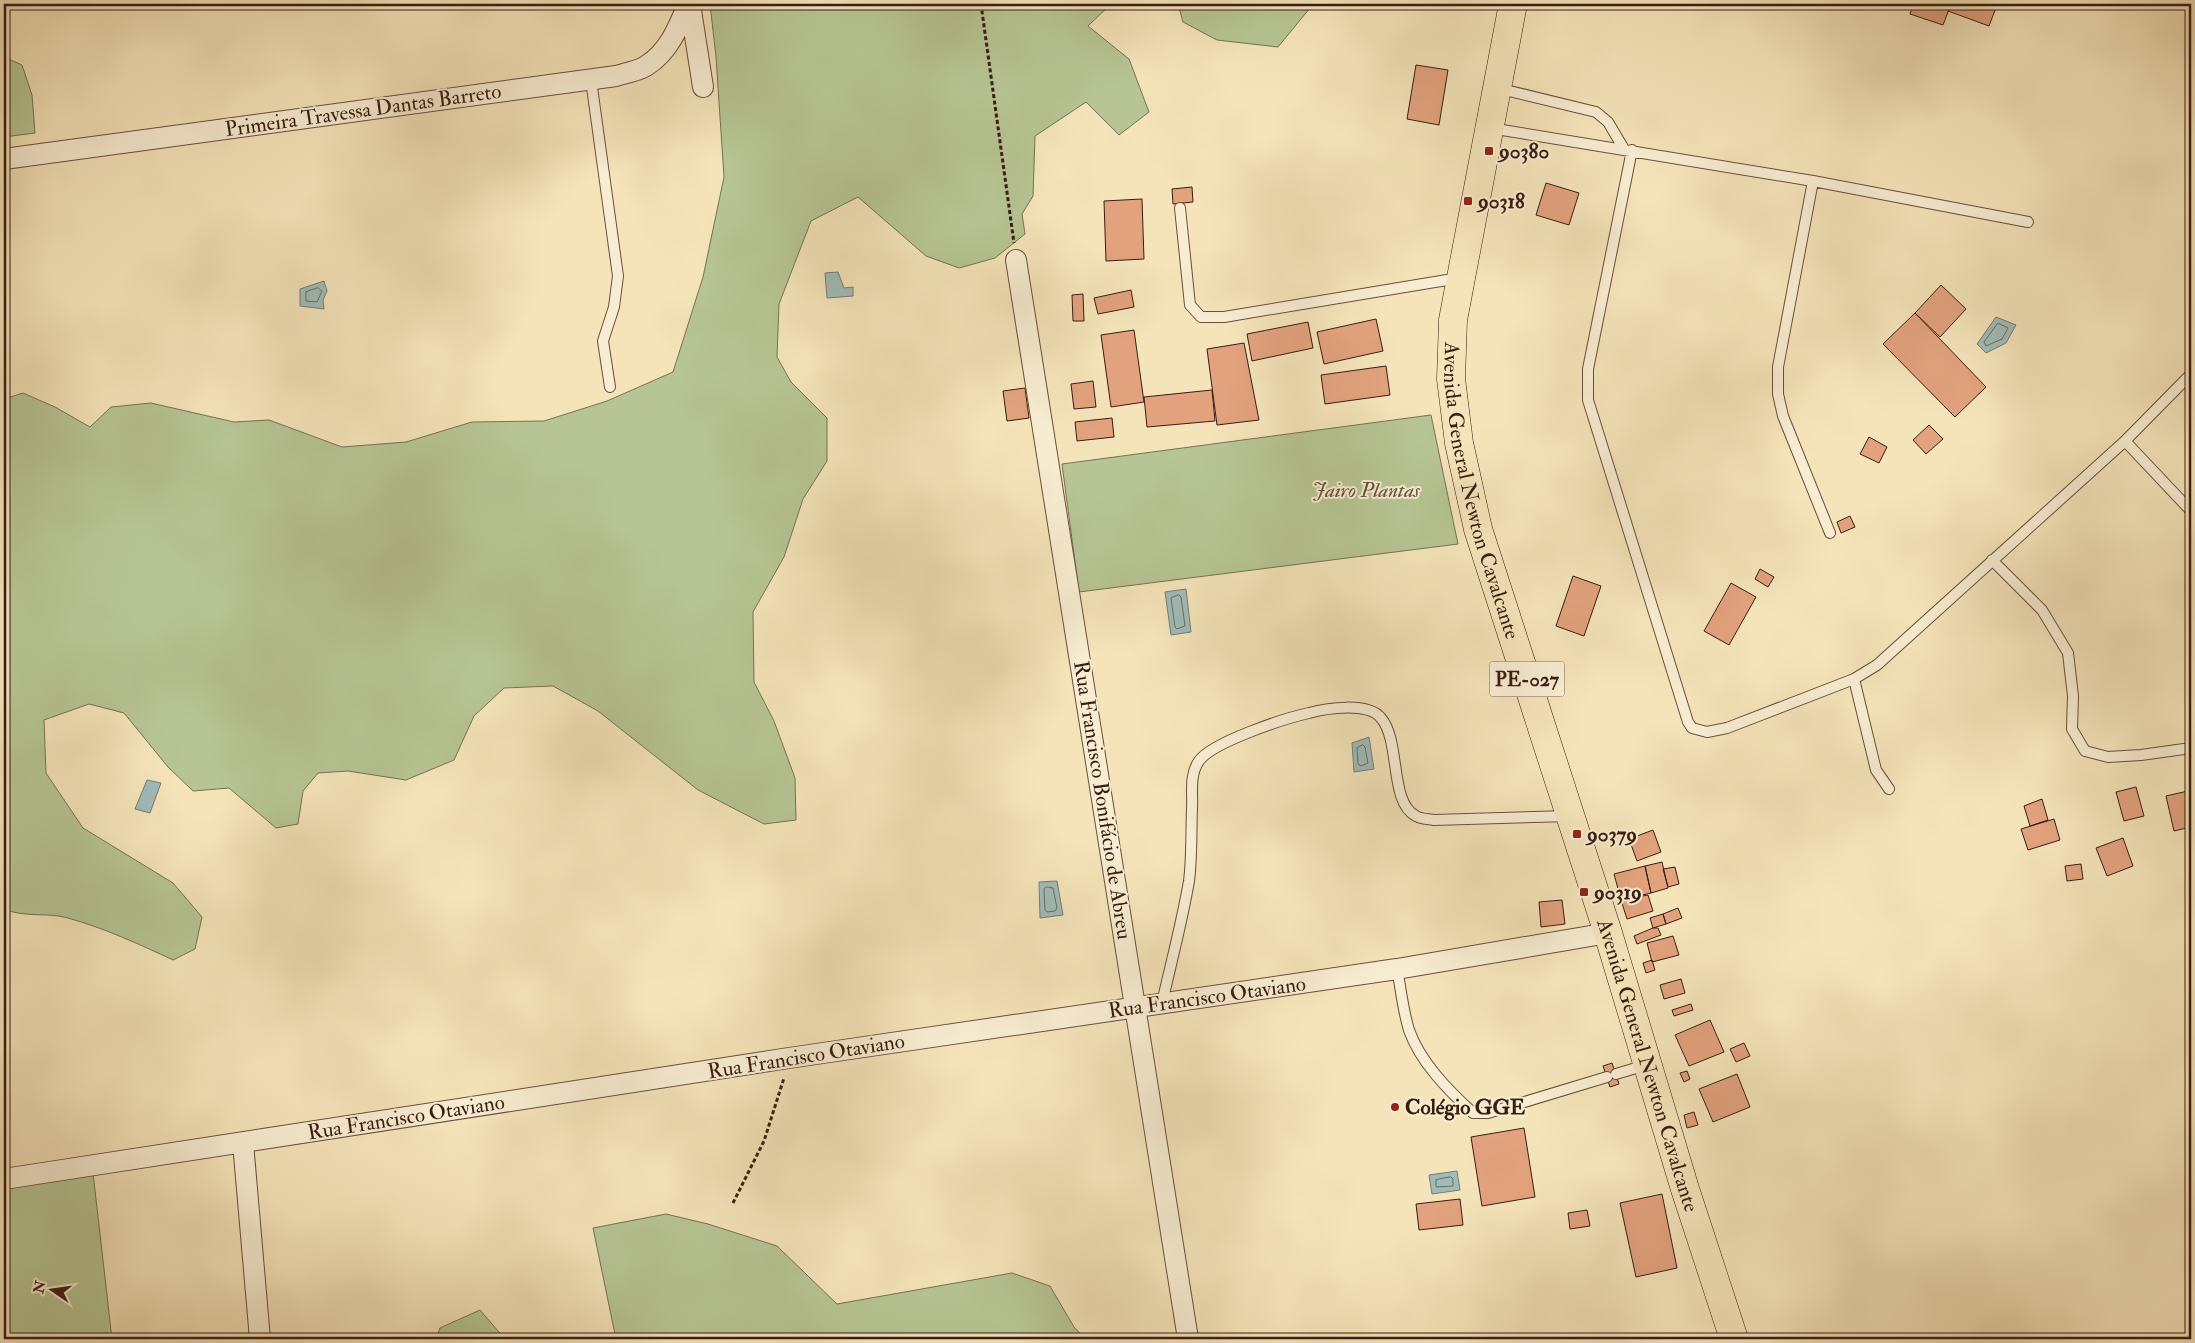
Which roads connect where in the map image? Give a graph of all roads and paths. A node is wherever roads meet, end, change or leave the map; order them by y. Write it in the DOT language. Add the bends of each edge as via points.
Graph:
graph roads {
  1 [pos="689,4"];
  2 [pos="981,4"];
  3 [pos="1513,4"];
  4 [pos="591,80"];
  5 [pos="703,87"];
  6 [pos="1497,88"];
  7 [pos="1488,127"];
  8 [pos="1628,150"];
  9 [pos="4,158"];
  10 [pos="1812,181"];
  11 [pos="1180,208"];
  12 [pos="2028,222"];
  13 [pos="1016,260"];
  14 [pos="1460,278"];
  15 [pos="2191,374"];
  16 [pos="610,387"];
  17 [pos="2125,441"];
  18 [pos="2191,511"];
  19 [pos="1830,533"];
  20 [pos="1992,560"];
  21 [pos="1854,679"];
  22 [pos="2191,748"];
  23 [pos="1889,789"];
  24 [pos="1571,816"];
  25 [pos="1608,933"];
  26 [pos="1397,969"];
  27 [pos="1162,1003"];
  28 [pos="1136,1007"];
  29 [pos="789,1058"];
  30 [pos="1647,1065"];
  31 [pos="242,1143"];
  32 [pos="4,1179"];
  33 [pos="733,1204"];
  34 [pos="260,1339"];
  35 [pos="1188,1339"];
  36 [pos="1734,1339"];
  1 -- 4 [label="street, Primeira Travessa Dantas Barreto" via="664,50 646,66"];
  1 -- 5 [label="street, Primeira Travessa Dantas Barreto"];
  2 -- 13 [label="path"];
  3 -- 6 [label="main road, Avenida General Newton Cavalcante / PE-027"];
  4 -- 9 [label="street, Primeira Travessa Dantas Barreto"];
  4 -- 16 [label="lane" via="618,276 614,307 603,341"];
  6 -- 7 [label="main road, Avenida General Newton Cavalcante / PE-027"];
  6 -- 8 [label="lane" via="1596,112 1608,122"];
  7 -- 8 [label="lane"];
  7 -- 14 [label="main road, Avenida General Newton Cavalcante / PE-027"];
  8 -- 10 [label="lane"];
  8 -- 21 [label="lane" via="1588,368 1588,400 1688,722 1692,728 1707,732 1727,728"];
  10 -- 12 [label="lane"];
  10 -- 19 [label="lane" via="1778,367 1778,394 1783,416"];
  11 -- 14 [label="lane" via="1190,305 1201,317 1224,317"];
  13 -- 28 [label="street, Rua Francisco Bonifácio de Abreu"];
  14 -- 24 [label="main road, Avenida General Newton Cavalcante / PE-027" via="1453,320 1451,379 1459,443 1478,529"];
  15 -- 17 [label="lane"];
  17 -- 18 [label="lane"];
  17 -- 20 [label="lane"];
  20 -- 21 [label="lane" via="1877,665"];
  20 -- 22 [label="lane" via="2042,610 2068,653 2073,696 2072,729 2085,751 2108,757"];
  21 -- 23 [label="lane" via="1876,770"];
  24 -- 25 [label="main road, Avenida General Newton Cavalcante / PE-027"];
  24 -- 27 [label="lane" via="1444,820 1416,816 1406,807 1388,732 1381,718 1368,710 1317,711 1246,734 1199,760 1192,776 1189,879"];
  25 -- 26 [label="street, Rua Francisco Otaviano"];
  25 -- 30 [label="main road, Avenida General Newton Cavalcante / PE-027"];
  26 -- 27 [label="street, Rua Francisco Otaviano"];
  26 -- 30 [label="lane" via="1409,1030 1421,1053 1438,1077 1473,1113 1488,1113"];
  27 -- 28 [label="street, Rua Francisco Otaviano"];
  28 -- 29 [label="street, Rua Francisco Otaviano"];
  28 -- 35 [label="street, Rua Francisco Bonifácio de Abreu"];
  29 -- 31 [label="street, Rua Francisco Otaviano"];
  29 -- 33 [label="path" via="764,1141"];
  30 -- 36 [label="main road, Avenida General Newton Cavalcante / PE-027"];
  31 -- 32 [label="street, Rua Francisco Otaviano"];
  31 -- 34 [label="street"];
}
